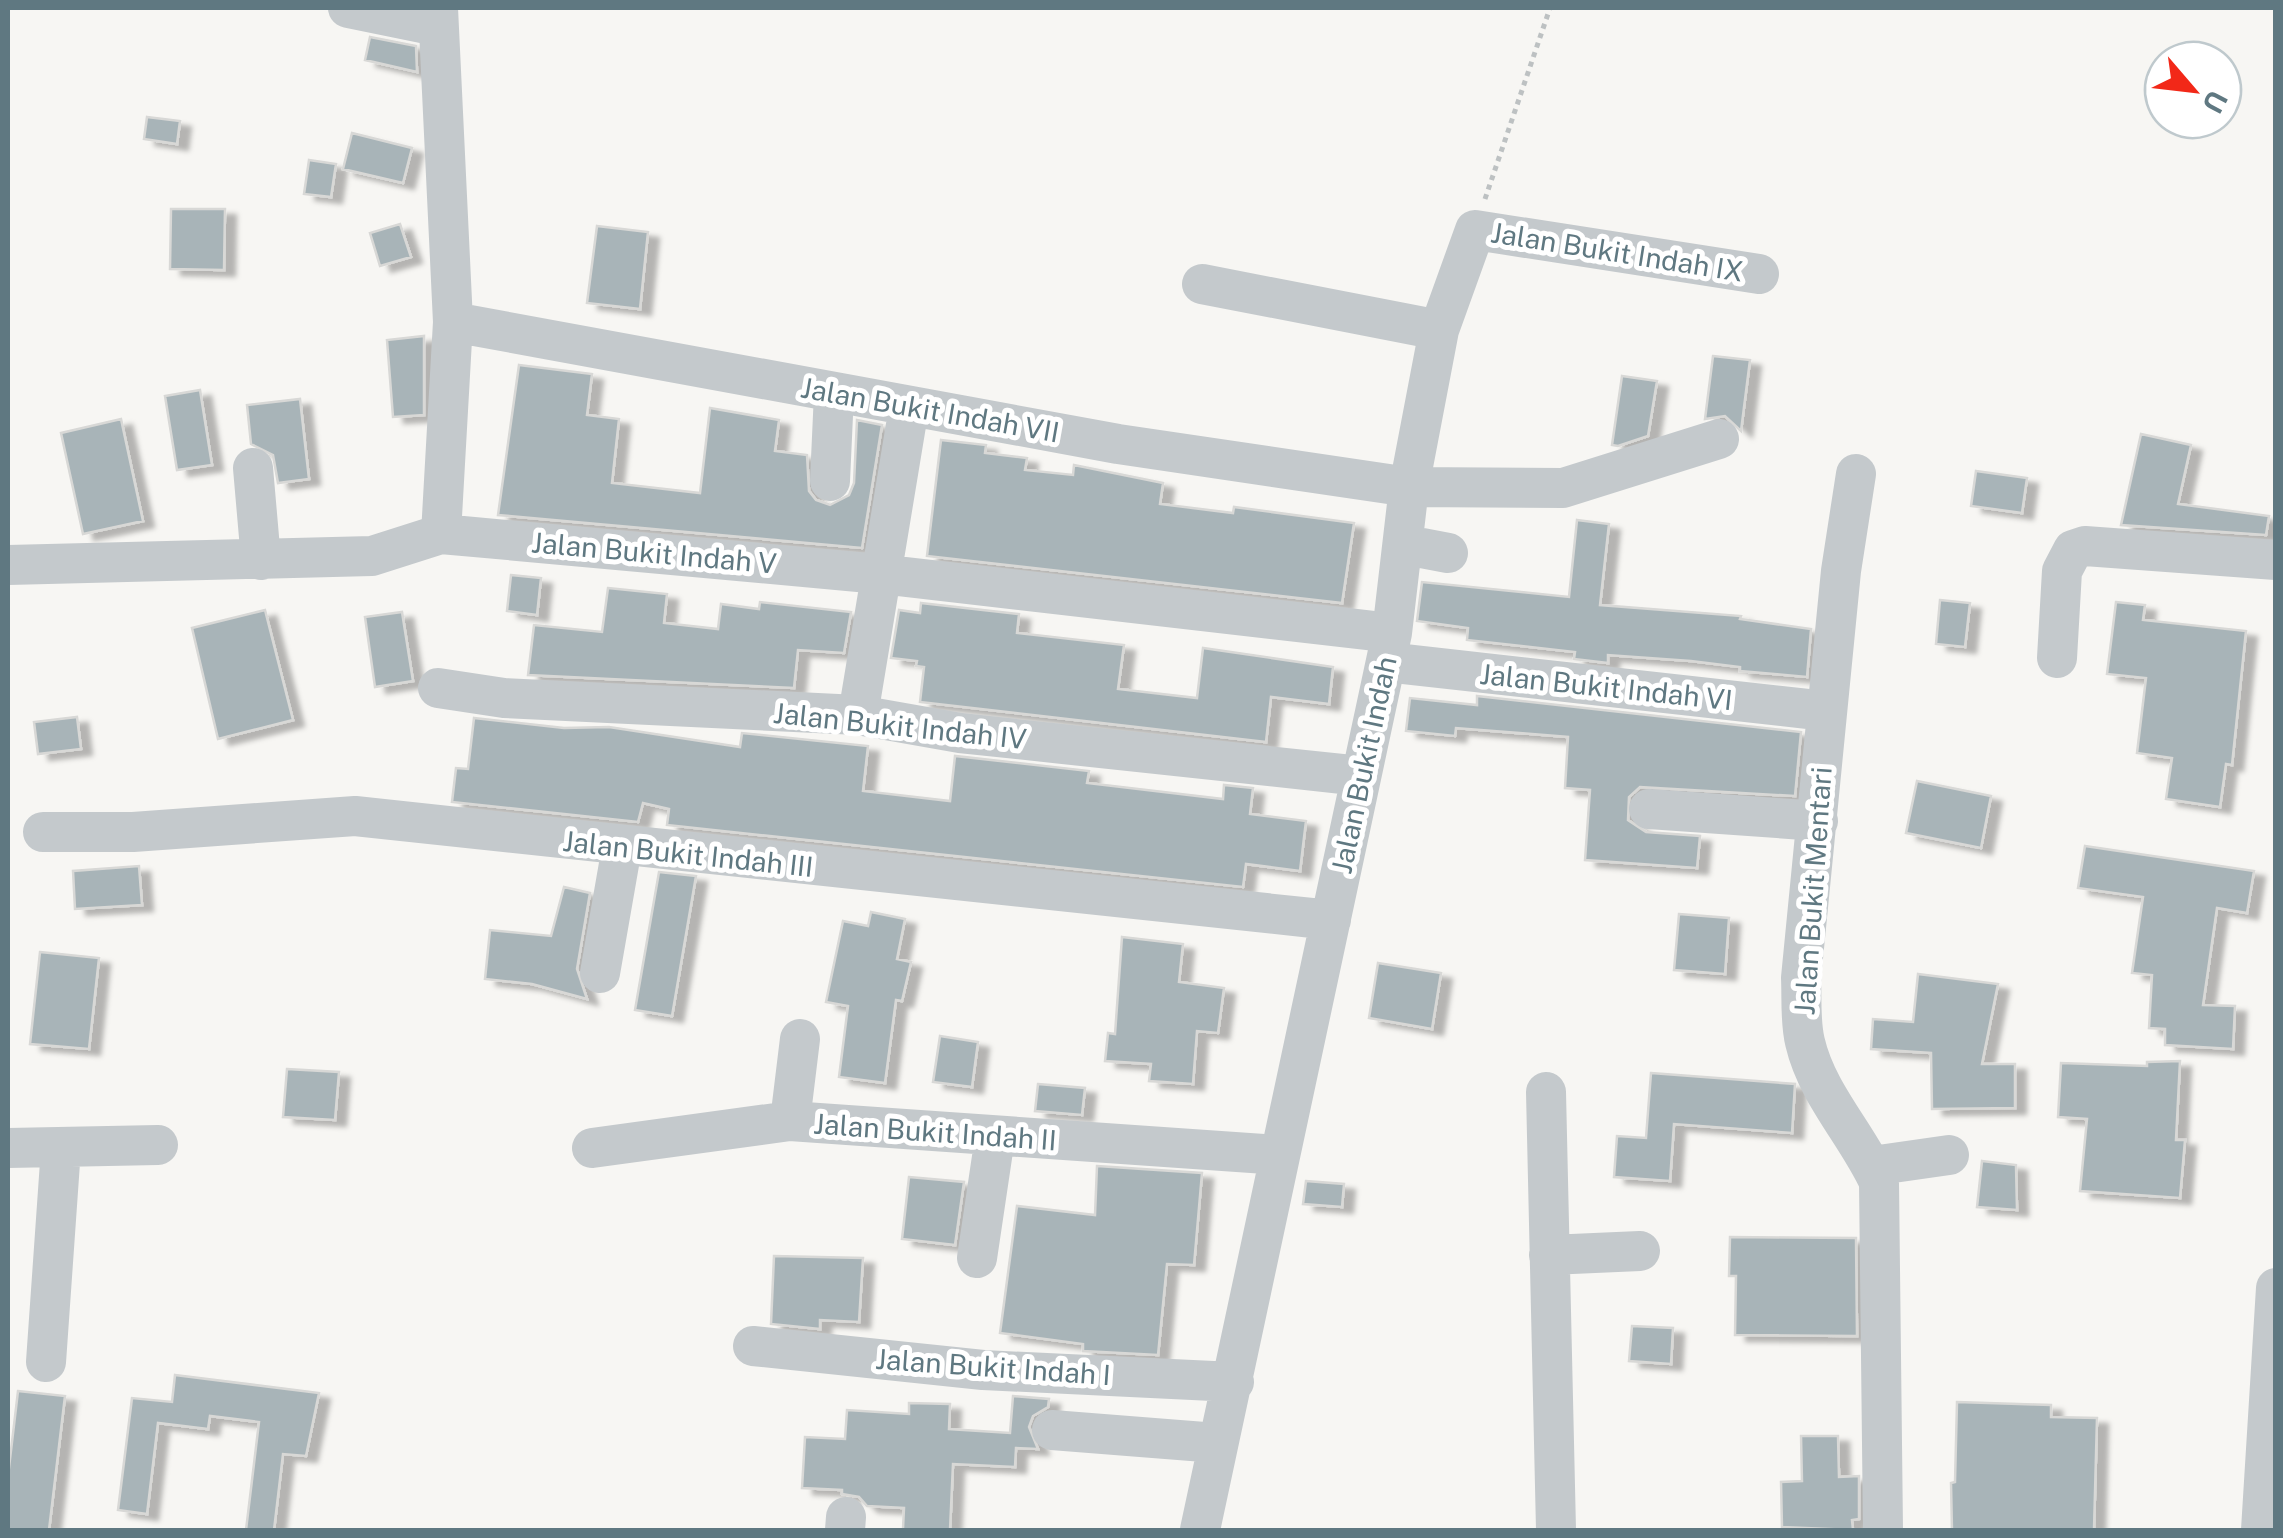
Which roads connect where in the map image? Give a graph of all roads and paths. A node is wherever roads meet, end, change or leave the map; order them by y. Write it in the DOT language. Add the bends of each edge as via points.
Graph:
graph roads {
  1 [pos="348,8"];
  2 [pos="1550,8"];
  3 [pos="437,17"];
  4 [pos="1475,230"];
  5 [pos="1758,274"];
  6 [pos="1202,284"];
  7 [pos="453,322"];
  8 [pos="1438,330"];
  9 [pos="834,394"];
  10 [pos="908,407"];
  11 [pos="1719,439"];
  12 [pos="253,468"];
  13 [pos="1856,474"];
  14 [pos="830,482"];
  15 [pos="1409,488"];
  16 [pos="441,534"];
  17 [pos="1406,545"];
  18 [pos="1448,552"];
  19 [pos="261,560"];
  20 [pos="2276,560"];
  21 [pos="8,565"];
  22 [pos="880,574"];
  23 [pos="1389,648"];
  24 [pos="2058,658"];
  25 [pos="438,688"];
  26 [pos="1826,711"];
  27 [pos="858,715"];
  28 [pos="1361,776"];
  29 [pos="1649,810"];
  30 [pos="1818,821"];
  31 [pos="43,832"];
  32 [pos="622,848"];
  33 [pos="1331,920"];
  34 [pos="600,973"];
  35 [pos="800,1039"];
  36 [pos="1546,1092"];
  37 [pos="790,1121"];
  38 [pos="995,1137"];
  39 [pos="158,1145"];
  40 [pos="8,1148"];
  41 [pos="60,1148"];
  42 [pos="592,1148"];
  43 [pos="1279,1155"];
  44 [pos="1950,1156"];
  45 [pos="1872,1166"];
  46 [pos="1640,1251"];
  47 [pos="1549,1255"];
  48 [pos="976,1258"];
  49 [pos="2276,1288"];
  50 [pos="753,1346"];
  51 [pos="46,1362"];
  52 [pos="1234,1382"];
  53 [pos="1052,1430"];
  54 [pos="1217,1444"];
  55 [pos="1200,1530"];
  56 [pos="1556,1530"];
  57 [pos="1883,1530"];
  58 [pos="2261,1530"];
  1 -- 3 [label="street"];
  2 -- 4 [label="path"];
  3 -- 7 [label="street"];
  4 -- 5 [label="street, Jalan Bukit Indah IX"];
  4 -- 8 [label="street, Jalan Bukit Indah"];
  6 -- 8 [label="street"];
  7 -- 9 [label="street, Jalan Bukit Indah VII"];
  7 -- 16 [label="street"];
  8 -- 15 [label="street, Jalan Bukit Indah"];
  9 -- 10 [label="street, Jalan Bukit Indah VII"];
  9 -- 14 [label="street"];
  10 -- 15 [label="street, Jalan Bukit Indah VII"];
  10 -- 22 [label="street"];
  11 -- 15 [label="street, Jalan Bukit Indah VII" via="1563,488"];
  12 -- 19 [label="street"];
  13 -- 26 [label="street, Jalan Bukit Mentari"];
  15 -- 17 [label="street, Jalan Bukit Indah"];
  16 -- 19 [label="street" via="372,556"];
  16 -- 22 [label="street, Jalan Bukit Indah V"];
  17 -- 18 [label="street"];
  17 -- 23 [label="street, Jalan Bukit Indah"];
  19 -- 21 [label="street"];
  20 -- 24 [label="street" via="2073,550 2062,571"];
  22 -- 23 [label="street, Jalan Bukit Indah V"];
  22 -- 27 [label="street"];
  23 -- 26 [label="street, Jalan Bukit Indah VI"];
  23 -- 28 [label="street, Jalan Bukit Indah"];
  25 -- 27 [label="street, Jalan Bukit Indah IV" via="504,698"];
  26 -- 30 [label="street, Jalan Bukit Mentari"];
  27 -- 28 [label="street, Jalan Bukit Indah IV" via="960,733"];
  28 -- 33 [label="street, Jalan Bukit Indah"];
  29 -- 30 [label="street"];
  30 -- 45 [label="street, Jalan Bukit Mentari" via="1801,978 1804,1040 1819,1082"];
  31 -- 32 [label="street, Jalan Bukit Indah III" via="355,816"];
  32 -- 33 [label="street, Jalan Bukit Indah III"];
  32 -- 34 [label="street"];
  33 -- 43 [label="street, Jalan Bukit Indah"];
  35 -- 37 [label="street"];
  36 -- 47 [label="street"];
  37 -- 38 [label="street, Jalan Bukit Indah II"];
  37 -- 42 [label="street, Jalan Bukit Indah II"];
  38 -- 43 [label="street, Jalan Bukit Indah II"];
  38 -- 48 [label="street"];
  39 -- 41 [label="street"];
  40 -- 41 [label="street"];
  41 -- 51 [label="street"];
  43 -- 52 [label="street, Jalan Bukit Indah"];
  44 -- 45 [label="street"];
  45 -- 57 [label="street, Jalan Bukit Mentari" via="1880,1182"];
  46 -- 47 [label="street"];
  47 -- 56 [label="street"];
  49 -- 58 [label="street"];
  50 -- 52 [label="street, Jalan Bukit Indah I" via="983,1370"];
  52 -- 54 [label="street, Jalan Bukit Indah"];
  53 -- 54 [label="street"];
  54 -- 55 [label="street, Jalan Bukit Indah"];
}
